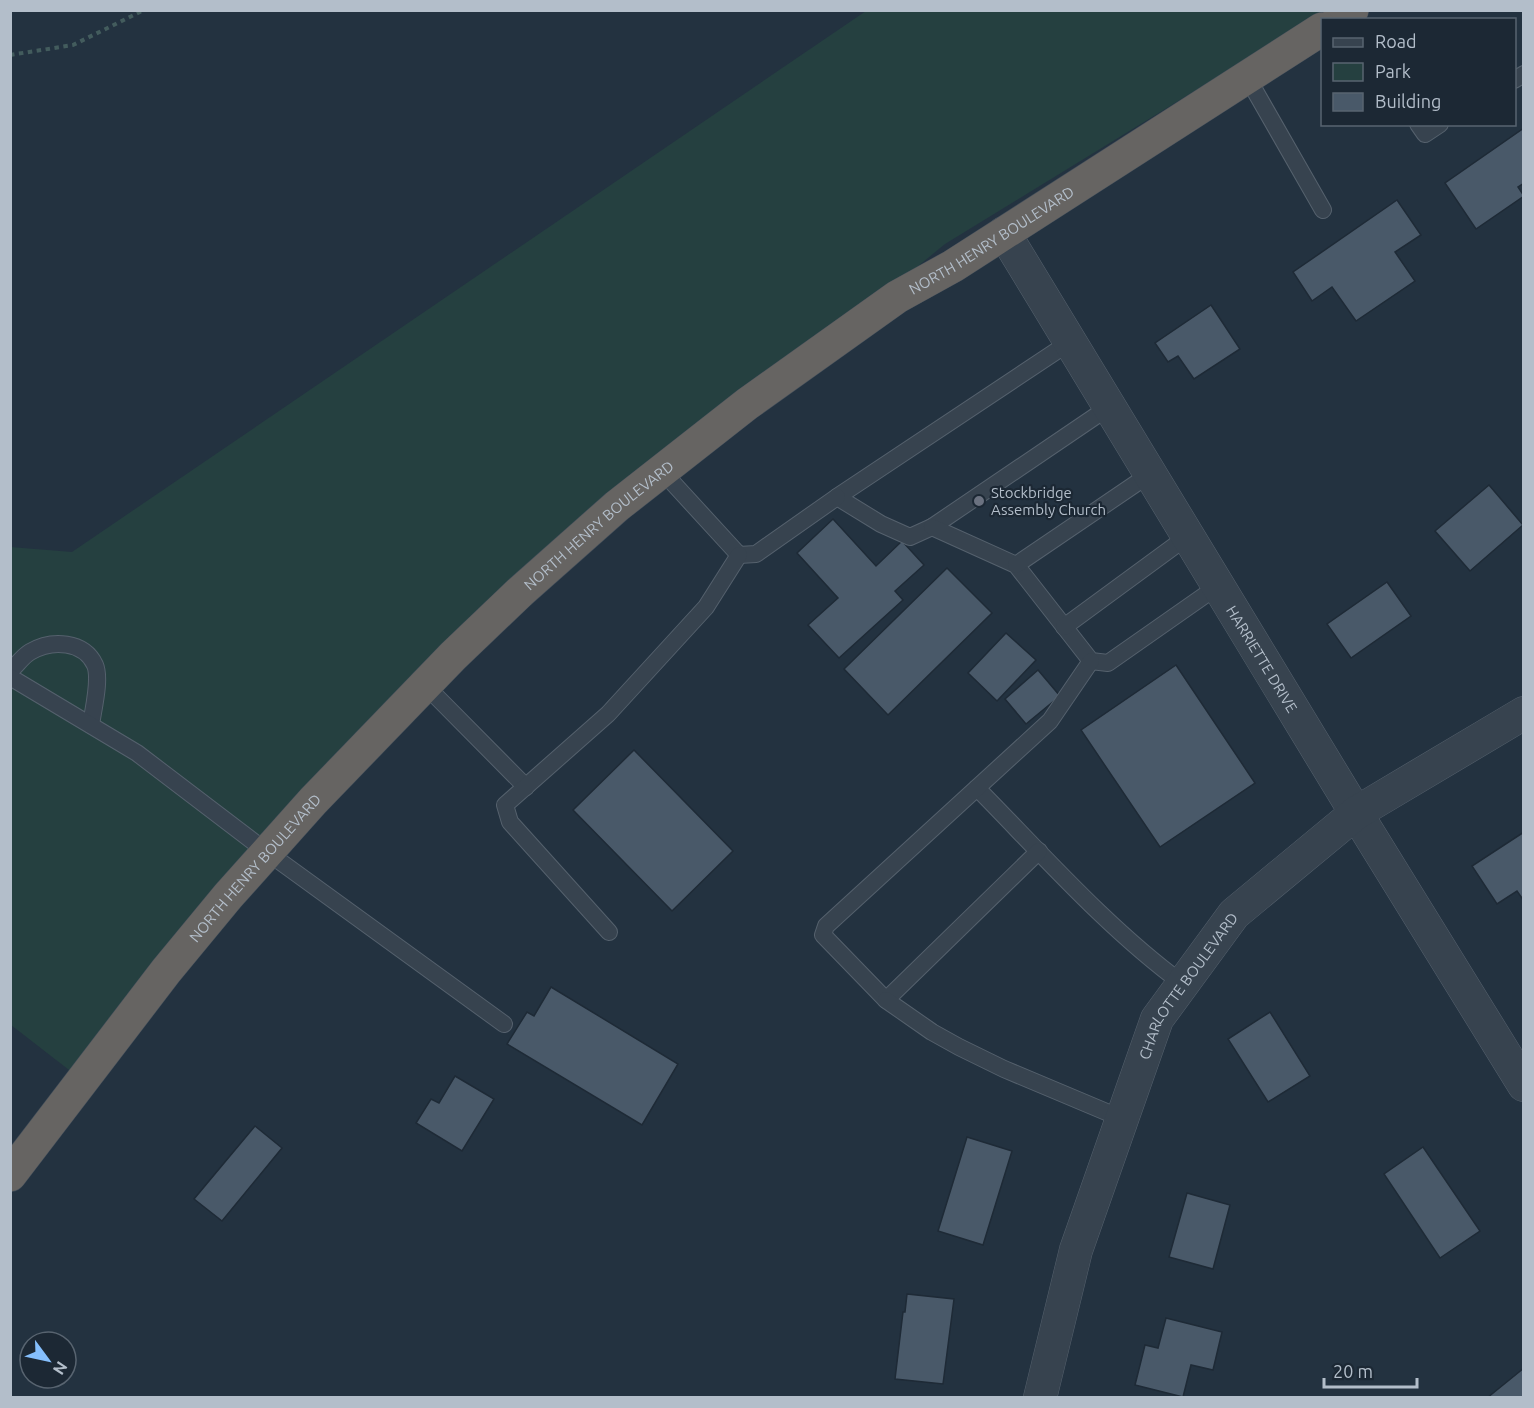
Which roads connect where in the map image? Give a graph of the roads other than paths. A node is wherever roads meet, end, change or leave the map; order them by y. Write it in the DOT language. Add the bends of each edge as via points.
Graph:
graph roads {
  1 [pos="1321,31"];
  2 [pos="1247,77"];
  3 [pos="1419,126"];
  4 [pos="1437,126"];
  5 [pos="1323,210"];
  6 [pos="1004,233"];
  7 [pos="1070,342"];
  8 [pos="1109,407"];
  9 [pos="662,471"];
  10 [pos="1150,474"];
  11 [pos="837,497"];
  12 [pos="932,527"];
  13 [pos="1188,536"];
  14 [pos="739,555"];
  15 [pos="1016,565"];
  16 [pos="1218,585"];
  17 [pos="1064,627"];
  18 [pos="1090,661"];
  19 [pos="10,671"];
  20 [pos="10,677"];
  21 [pos="425,685"];
  22 [pos="1524,713"];
  23 [pos="91,725"];
  24 [pos="526,787"];
  25 [pos="977,788"];
  26 [pos="1356,813"];
  27 [pos="1039,851"];
  28 [pos="267,852"];
  29 [pos="609,932"];
  30 [pos="1183,984"];
  31 [pos="886,1000"];
  32 [pos="504,1024"];
  33 [pos="1524,1085"];
  34 [pos="1123,1119"];
  35 [pos="10,1175"];
  36 [pos="1040,1398"];
  1 -- 2 [label="highway, NORTH HENRY BOULEVARD"];
  2 -- 5 [label="lane"];
  2 -- 6 [label="highway, NORTH HENRY BOULEVARD"];
  3 -- 4 [label="lane" via="1425,134"];
  6 -- 7 [label="street, HARRIETTE DRIVE"];
  6 -- 9 [label="highway, NORTH HENRY BOULEVARD" via="897,297 747,404"];
  7 -- 8 [label="street, HARRIETTE DRIVE"];
  7 -- 11 [label="lane"];
  8 -- 10 [label="street, HARRIETTE DRIVE"];
  8 -- 12 [label="lane"];
  9 -- 14 [label="lane"];
  9 -- 21 [label="highway, NORTH HENRY BOULEVARD" via="554,561"];
  10 -- 13 [label="street, HARRIETTE DRIVE"];
  10 -- 15 [label="lane"];
  11 -- 12 [label="lane" via="910,537"];
  11 -- 14 [label="lane" via="756,554"];
  12 -- 15 [label="lane"];
  13 -- 16 [label="street, HARRIETTE DRIVE"];
  13 -- 17 [label="lane"];
  14 -- 24 [label="lane" via="706,607 608,714"];
  15 -- 17 [label="lane"];
  16 -- 18 [label="lane" via="1108,663"];
  16 -- 26 [label="street, HARRIETTE DRIVE"];
  17 -- 18 [label="lane"];
  18 -- 25 [label="lane" via="1050,721"];
  19 -- 23 [label="lane" via="41,647 74,645 85,652 96,666"];
  20 -- 23 [label="lane"];
  21 -- 24 [label="lane"];
  21 -- 28 [label="highway, NORTH HENRY BOULEVARD"];
  22 -- 26 [label="street, CHARLOTTE BOULEVARD"];
  23 -- 28 [label="lane" via="137,753"];
  24 -- 29 [label="lane" via="506,805 510,822"];
  25 -- 27 [label="lane"];
  25 -- 31 [label="lane" via="826,926 823,935"];
  26 -- 30 [label="street, CHARLOTTE BOULEVARD" via="1234,914"];
  26 -- 33 [label="street, HARRIETTE DRIVE"];
  27 -- 30 [label="lane" via="1084,898"];
  27 -- 31 [label="lane"];
  28 -- 32 [label="lane"];
  28 -- 35 [label="highway, NORTH HENRY BOULEVARD" via="166,971"];
  30 -- 34 [label="street, CHARLOTTE BOULEVARD" via="1157,1019"];
  31 -- 34 [label="lane" via="959,1047"];
  34 -- 36 [label="street, CHARLOTTE BOULEVARD" via="1076,1250"];
}
